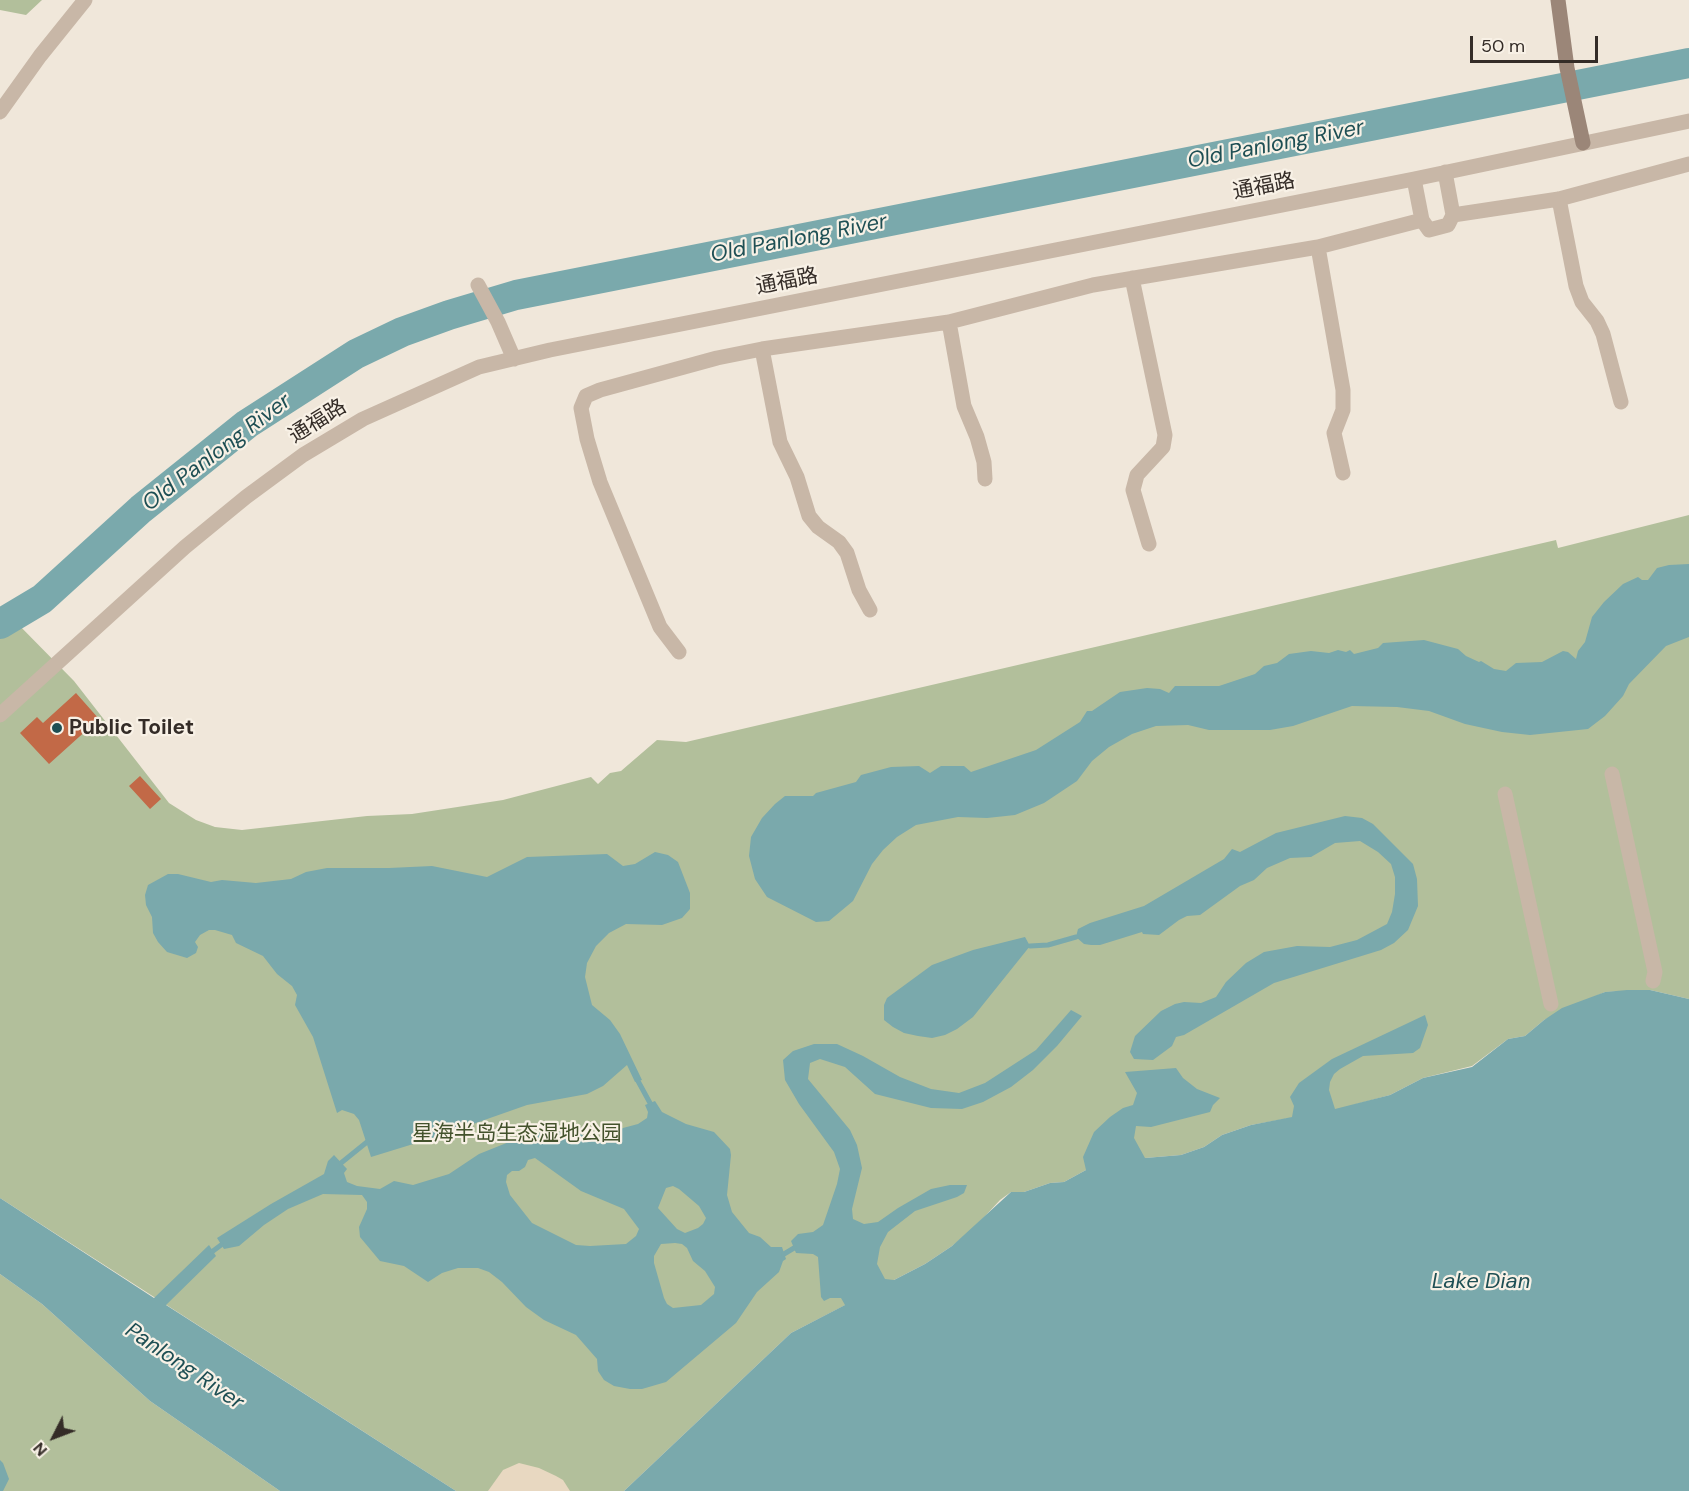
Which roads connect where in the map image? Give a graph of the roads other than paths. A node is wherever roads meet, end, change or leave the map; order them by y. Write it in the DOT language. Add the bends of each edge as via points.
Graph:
graph roads {
  1 [pos="85,0"];
  2 [pos="1558,0"];
  3 [pos="0,112"];
  4 [pos="1689,121"];
  5 [pos="1583,143"];
  6 [pos="1689,164"];
  7 [pos="1445,172"];
  8 [pos="1414,178"];
  9 [pos="1559,199"];
  10 [pos="1453,215"];
  11 [pos="1422,220"];
  12 [pos="1318,248"];
  13 [pos="1132,278"];
  14 [pos="478,285"];
  15 [pos="949,322"];
  16 [pos="762,348"];
  17 [pos="513,359"];
  18 [pos="1621,402"];
  19 [pos="1343,473"];
  20 [pos="985,478"];
  21 [pos="1149,544"];
  22 [pos="870,610"];
  23 [pos="679,652"];
  24 [pos="0,715"];
  25 [pos="1612,774"];
  26 [pos="1505,794"];
  27 [pos="1653,981"];
  28 [pos="1551,1004"];
  1 -- 3 [label="street"];
  2 -- 5 [label="street"];
  4 -- 5 [label="street, 通福路"];
  5 -- 7 [label="street, 通福路"];
  6 -- 9 [label="street"];
  7 -- 8 [label="street, 通福路"];
  7 -- 10 [label="street"];
  8 -- 11 [label="street"];
  8 -- 17 [label="street, 通福路"];
  9 -- 10 [label="street"];
  9 -- 18 [label="street" via="1576,286 1603,334"];
  10 -- 11 [label="street" via="1448,225 1429,230"];
  11 -- 12 [label="street"];
  12 -- 13 [label="street"];
  12 -- 19 [label="street" via="1344,390 1343,410 1334,433"];
  13 -- 15 [label="street"];
  13 -- 21 [label="street" via="1165,435 1163,447 1137,476 1133,490"];
  14 -- 17 [label="street"];
  15 -- 16 [label="street"];
  15 -- 20 [label="street" via="964,406 977,437"];
  16 -- 22 [label="street" via="780,442 810,516 847,553"];
  16 -- 23 [label="street" via="600,390 586,396 581,408 600,482 660,627"];
  17 -- 24 [label="street, 通福路" via="478,367 418,393 363,419 303,456 246,496 185,547"];
  25 -- 27 [label="street" via="1655,972"];
  26 -- 28 [label="street"];
}
